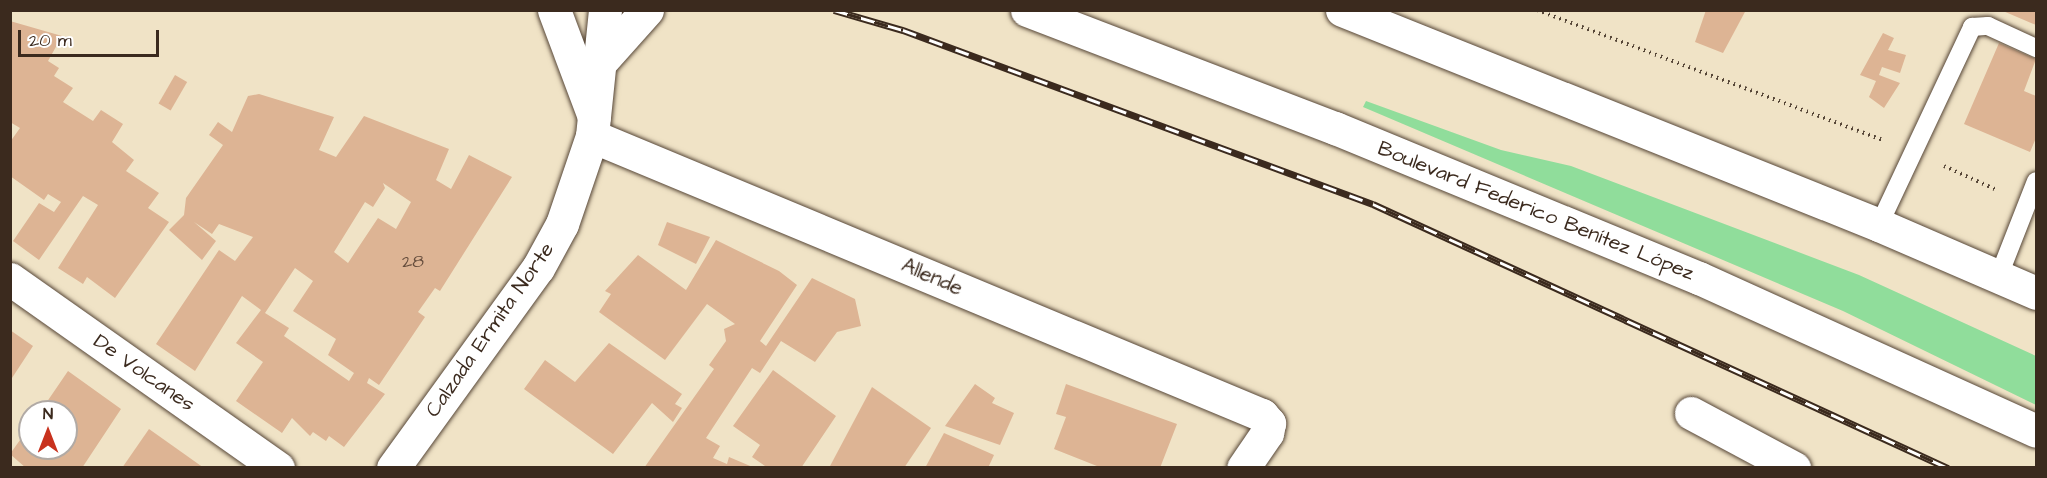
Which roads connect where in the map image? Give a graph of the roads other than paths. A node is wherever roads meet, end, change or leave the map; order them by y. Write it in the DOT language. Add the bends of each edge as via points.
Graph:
graph roads {
  1 [pos="554,10"];
  2 [pos="605,10"];
  3 [pos="647,10"];
  4 [pos="1027,10"];
  5 [pos="1342,10"];
  6 [pos="2037,48"];
  7 [pos="597,66"];
  8 [pos="593,127"];
  9 [pos="2037,182"];
  10 [pos="1879,225"];
  11 [pos="1998,278"];
  12 [pos="10,279"];
  13 [pos="2037,293"];
  14 [pos="1691,413"];
  15 [pos="2037,431"];
  16 [pos="278,468"];
  17 [pos="393,468"];
  18 [pos="1243,468"];
  19 [pos="1794,468"];
  1 -- 8 [label="main road"];
  2 -- 7 [label="main road, Calzada Ermita Norte"];
  3 -- 7 [label="main road"];
  4 -- 15 [label="main road, Boulevard Federico Benítez López" via="1335,128 1699,278"];
  5 -- 10 [label="main road"];
  6 -- 10 [label="lane" via="1988,26 1972,27"];
  7 -- 8 [label="main road, Calzada Ermita Norte"];
  8 -- 17 [label="main road, Calzada Ermita Norte" via="576,190 538,268"];
  8 -- 18 [label="main road, Allende" via="1262,415 1269,423"];
  9 -- 11 [label="lane"];
  10 -- 11 [label="main road"];
  11 -- 13 [label="main road"];
  12 -- 16 [label="main road, De Volcanes"];
  14 -- 19 [label="main road"];
}
